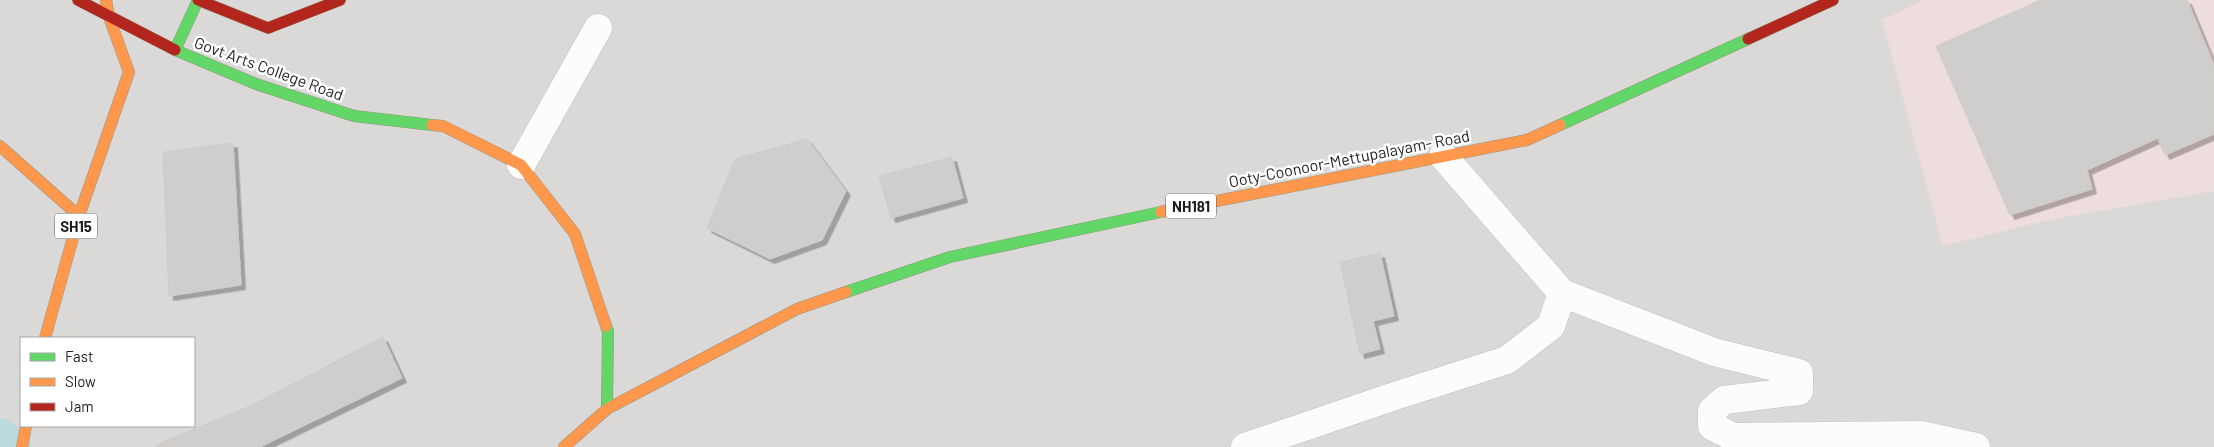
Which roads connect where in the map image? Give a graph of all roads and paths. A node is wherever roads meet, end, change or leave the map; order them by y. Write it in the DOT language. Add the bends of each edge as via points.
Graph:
graph roads {
  1 [pos="78,0"];
  2 [pos="106,0"];
  3 [pos="198,0"];
  4 [pos="340,0"];
  5 [pos="1833,0"];
  6 [pos="109,17"];
  7 [pos="598,28"];
  8 [pos="175,50"];
  9 [pos="0,146"];
  10 [pos="1443,156"];
  11 [pos="521,165"];
  12 [pos="78,216"];
  13 [pos="1562,293"];
  14 [pos="45,337"];
  15 [pos="607,409"];
  16 [pos="26,427"];
  17 [pos="22,447"];
  18 [pos="564,447"];
  19 [pos="1244,447"];
  20 [pos="1976,447"];
  1 -- 6 [label="main road"];
  2 -- 6 [label="main road"];
  3 -- 4 [label="main road, Govt Arts College Road" via="268,28"];
  3 -- 8 [label="main road, Govt Arts College Road"];
  5 -- 10 [label="main road, Ooty-Coonoor-Mettupalayam- Road / NH181" via="1527,140"];
  6 -- 8 [label="main road"];
  6 -- 12 [label="main road" via="129,72"];
  7 -- 11 [label="street"];
  8 -- 11 [label="main road, Govt Arts College Road" via="256,84 354,116 443,126"];
  9 -- 12 [label="main road, SH15"];
  10 -- 13 [label="street"];
  10 -- 15 [label="main road, Ooty-Coonoor-Mettupalayam- Road / NH181" via="950,257 796,309"];
  11 -- 15 [label="main road, Govt Arts College Road" via="575,234 608,332"];
  12 -- 14 [label="main road, SH15"];
  13 -- 19 [label="street" via="1551,326 1507,360"];
  13 -- 20 [label="street" via="1714,352 1799,374 1799,391 1724,400 1712,411 1712,426 1733,437 1921,435"];
  15 -- 18 [label="main road, Ooty-Coonoor-Mettupalayam- Road / NH181"];
  16 -- 17 [label="main road"];
}
